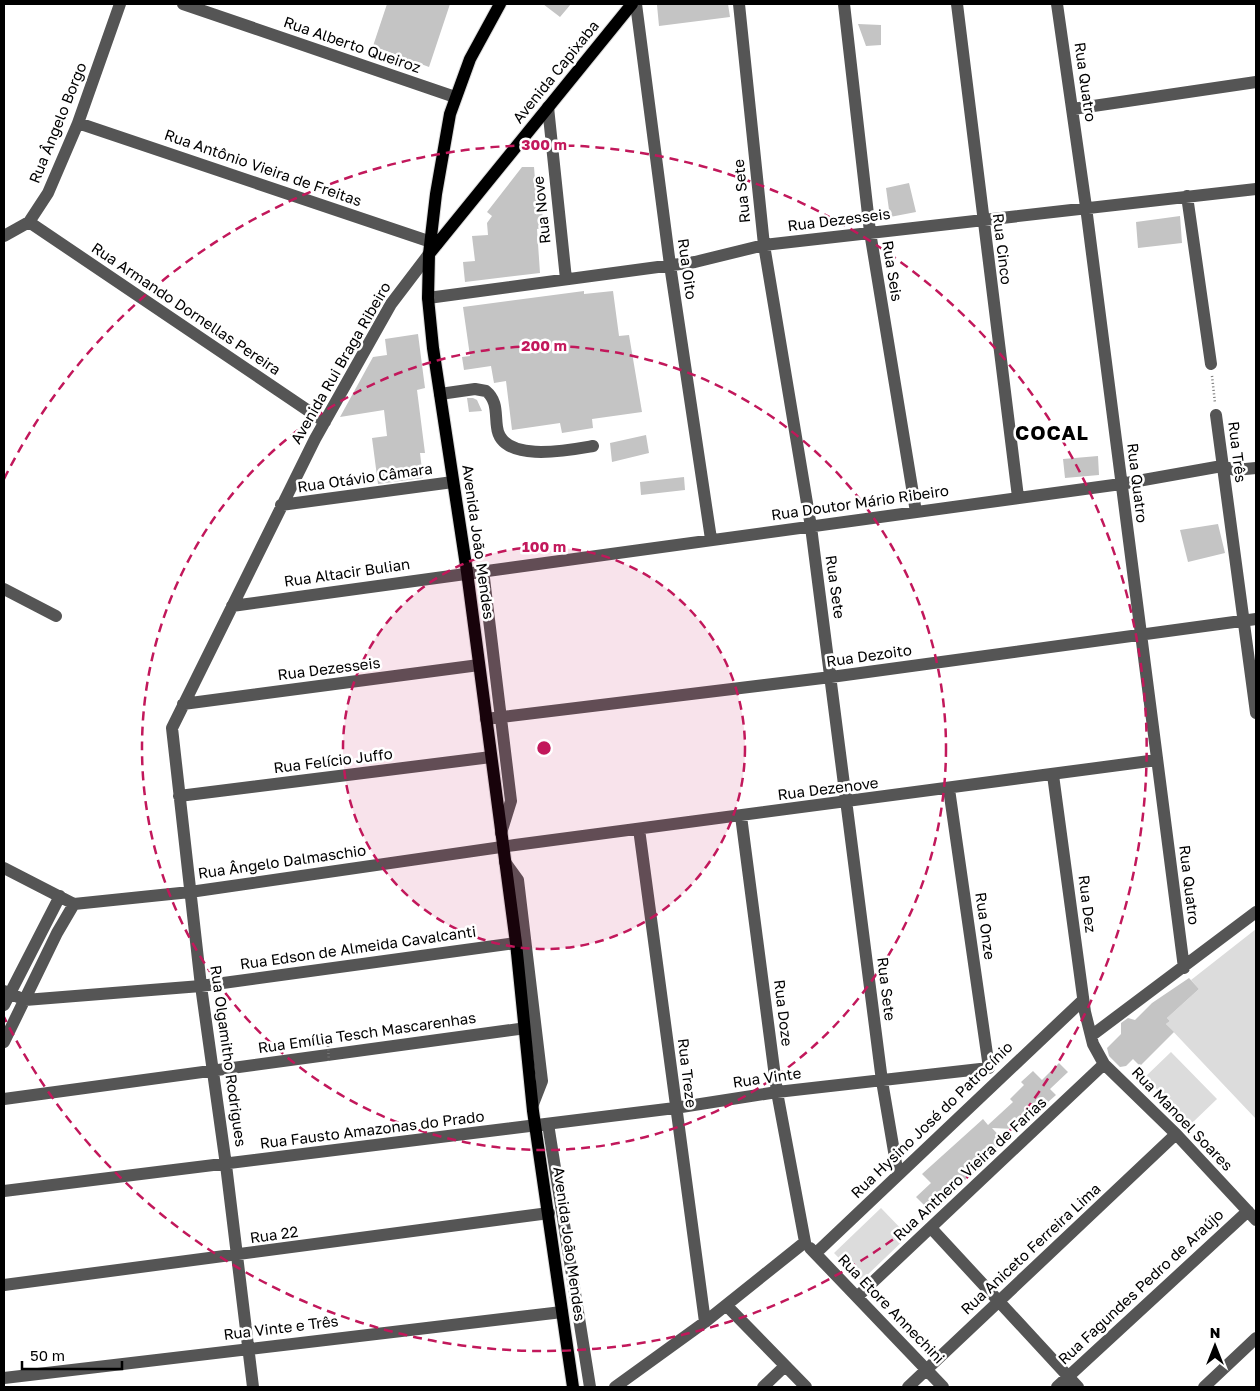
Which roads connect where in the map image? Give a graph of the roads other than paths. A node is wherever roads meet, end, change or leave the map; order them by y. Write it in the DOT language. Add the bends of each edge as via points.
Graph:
graph roads {
  1 [pos="120,4"];
  2 [pos="183,4"];
  3 [pos="500,4"];
  4 [pos="634,4"];
  5 [pos="739,4"];
  6 [pos="844,4"];
  7 [pos="957,4"];
  8 [pos="1057,4"];
  9 [pos="1256,82"];
  10 [pos="455,97"];
  11 [pos="548,107"];
  12 [pos="1073,109"];
  13 [pos="78,123"];
  14 [pos="1256,188"];
  15 [pos="1187,196"];
  16 [pos="1086,208"];
  17 [pos="982,221"];
  18 [pos="29,222"];
  19 [pos="870,232"];
  20 [pos="4,236"];
  21 [pos="764,245"];
  22 [pos="432,247"];
  23 [pos="670,265"];
  24 [pos="566,279"];
  25 [pos="428,298"];
  26 [pos="1211,364"];
  27 [pos="440,394"];
  28 [pos="1216,415"];
  29 [pos="325,422"];
  30 [pos="593,446"];
  31 [pos="1222,466"];
  32 [pos="1256,468"];
  33 [pos="453,482"];
  34 [pos="1121,484"];
  35 [pos="1018,498"];
  36 [pos="281,505"];
  37 [pos="916,512"];
  38 [pos="811,527"];
  39 [pos="711,539"];
  40 [pos="483,570"];
  41 [pos="466,572"];
  42 [pos="4,589"];
  43 [pos="232,606"];
  44 [pos="56,616"];
  45 [pos="1250,620"];
  46 [pos="1141,634"];
  47 [pos="479,665"];
  48 [pos="831,677"];
  49 [pos="184,704"];
  50 [pos="1256,713"];
  51 [pos="501,717"];
  52 [pos="486,719"];
  53 [pos="172,728"];
  54 [pos="491,757"];
  55 [pos="1157,760"];
  56 [pos="1053,775"];
  57 [pos="949,789"];
  58 [pos="180,796"];
  59 [pos="846,803"];
  60 [pos="741,816"];
  61 [pos="639,829"];
  62 [pos="501,833"];
  63 [pos="503,847"];
  64 [pos="504,862"];
  65 [pos="4,868"];
  66 [pos="190,892"];
  67 [pos="67,900"];
  68 [pos="1256,912"];
  69 [pos="516,944"];
  70 [pos="1184,968"];
  71 [pos="201,986"];
  72 [pos="6,997"];
  73 [pos="24,1000"];
  74 [pos="1083,1000"];
  75 [pos="526,1028"];
  76 [pos="1091,1036"];
  77 [pos="4,1042"];
  78 [pos="1104,1064"];
  79 [pos="989,1068"];
  80 [pos="213,1071"];
  81 [pos="999,1079"];
  82 [pos="882,1081"];
  83 [pos="777,1092"];
  84 [pos="4,1099"];
  85 [pos="533,1104"];
  86 [pos="675,1108"];
  87 [pos="542,1125"];
  88 [pos="1176,1134"];
  89 [pos="226,1165"];
  90 [pos="898,1175"];
  91 [pos="4,1192"];
  92 [pos="549,1213"];
  93 [pos="1252,1215"];
  94 [pos="931,1228"];
  95 [pos="805,1242"];
  96 [pos="816,1254"];
  97 [pos="236,1256"];
  98 [pos="4,1285"];
  99 [pos="858,1297"];
  100 [pos="999,1303"];
  101 [pos="726,1305"];
  102 [pos="562,1312"];
  103 [pos="705,1322"];
  104 [pos="1256,1338"];
  105 [pos="249,1348"];
  106 [pos="785,1366"];
  107 [pos="926,1370"];
  108 [pos="1068,1377"];
  109 [pos="4,1378"];
  110 [pos="254,1387"];
  111 [pos="574,1387"];
  112 [pos="590,1387"];
  113 [pos="615,1387"];
  114 [pos="763,1387"];
  115 [pos="806,1387"];
  116 [pos="908,1387"];
  117 [pos="943,1387"];
  118 [pos="1057,1387"];
  119 [pos="1078,1387"];
  120 [pos="1204,1387"];
  1 -- 13 [label="street, Rua Ângelo Borgo"];
  2 -- 10 [label="street, Rua Alberto Queiroz"];
  3 -- 10 [label="main road" via="470,59"];
  4 -- 11 [label="main road, Avenida Capixaba"];
  4 -- 23 [label="street, Rua Oito"];
  5 -- 21 [label="street, Rua Sete"];
  6 -- 19 [label="street, Rua Seis"];
  7 -- 17 [label="street, Rua Cinco"];
  8 -- 12 [label="street, Rua Quatro"];
  9 -- 12 [label="street"];
  10 -- 22 [label="main road" via="440,163"];
  11 -- 22 [label="main road, Avenida Capixaba"];
  11 -- 24 [label="street, Rua Nove"];
  12 -- 16 [label="street, Rua Quatro"];
  13 -- 18 [label="street, Rua Ângelo Borgo" via="48,193"];
  13 -- 22 [label="street, Rua Antônio Vieira de Freitas"];
  14 -- 15 [label="street, Rua Dezesseis"];
  15 -- 16 [label="street, Rua Dezesseis"];
  15 -- 26 [label="street"];
  16 -- 17 [label="street, Rua Dezesseis"];
  16 -- 34 [label="street, Rua Quatro"];
  17 -- 19 [label="street, Rua Dezesseis"];
  17 -- 35 [label="street, Rua Cinco"];
  18 -- 20 [label="street, Rua Ângelo Borgo"];
  18 -- 29 [label="street, Rua Armando Dornellas Pereira"];
  19 -- 21 [label="street, Rua Dezesseis"];
  19 -- 37 [label="street, Rua Seis"];
  21 -- 23 [label="street, Rua Dezesseis"];
  21 -- 38 [label="street, Rua Sete"];
  22 -- 25 [label="main road, Avenida João Mendes"];
  22 -- 29 [label="street, Avenida Rui Braga Ribeiro" via="391,304"];
  23 -- 24 [label="street, Rua Dezesseis"];
  23 -- 39 [label="street, Rua Oito"];
  24 -- 25 [label="street, Rua Dezesseis"];
  25 -- 27 [label="main road, Avenida João Mendes"];
  27 -- 30 [label="street" via="475,389 486,391 495,404 500,438 531,452 544,454"];
  27 -- 33 [label="main road, Avenida João Mendes"];
  28 -- 31 [label="street, Rua Três"];
  29 -- 36 [label="street, Avenida Rui Braga Ribeiro"];
  31 -- 32 [label="street, Rua Doutor Mário Ribeiro" via="1235,470"];
  31 -- 34 [label="street, Rua Doutor Mário Ribeiro"];
  31 -- 45 [label="street, Rua Três"];
  33 -- 36 [label="street, Rua Otávio Câmara"];
  33 -- 41 [label="main road, Avenida João Mendes"];
  34 -- 35 [label="street, Rua Doutor Mário Ribeiro"];
  34 -- 46 [label="street, Rua Quatro"];
  35 -- 37 [label="street, Rua Doutor Mário Ribeiro"];
  36 -- 43 [label="street, Avenida Rui Braga Ribeiro"];
  37 -- 38 [label="street, Rua Doutor Mário Ribeiro"];
  38 -- 39 [label="street, Rua Doutor Mário Ribeiro"];
  38 -- 48 [label="street, Rua Sete"];
  39 -- 40 [label="street, Rua Doutor Mário Ribeiro"];
  40 -- 41 [label="street, Rua Doutor Mário Ribeiro"];
  40 -- 51 [label="street, Avenida João Mendes"];
  41 -- 43 [label="street, Rua Altacir Bulian"];
  41 -- 47 [label="main road, Avenida João Mendes"];
  42 -- 44 [label="street"];
  43 -- 49 [label="street, Avenida Rui Braga Ribeiro"];
  45 -- 46 [label="street, Rua Dezoito"];
  45 -- 50 [label="street, Rua Três"];
  46 -- 48 [label="street, Rua Dezoito"];
  46 -- 55 [label="street, Rua Quatro"];
  47 -- 49 [label="street, Rua Dezesseis"];
  47 -- 52 [label="main road, Avenida João Mendes"];
  48 -- 51 [label="street, Rua Dezoito"];
  48 -- 59 [label="street, Rua Sete"];
  49 -- 53 [label="street, Avenida Rui Braga Ribeiro"];
  51 -- 52 [label="street, Rua Dezoito"];
  51 -- 62 [label="street, Avenida João Mendes" via="511,801"];
  52 -- 54 [label="main road, Avenida João Mendes"];
  53 -- 58 [label="street, Rua Olgamitho Rodrigues"];
  54 -- 58 [label="street, Rua Felício Juffo"];
  54 -- 62 [label="main road, Avenida João Mendes"];
  55 -- 56 [label="street, Rua Dezenove"];
  55 -- 70 [label="street, Rua Quatro"];
  56 -- 57 [label="street, Rua Dezenove"];
  56 -- 74 [label="street, Rua Dez"];
  57 -- 59 [label="street, Rua Dezenove"];
  57 -- 79 [label="street, Rua Onze"];
  58 -- 66 [label="street, Rua Olgamitho Rodrigues"];
  59 -- 60 [label="street, Rua Dezenove"];
  59 -- 82 [label="street, Rua Sete"];
  60 -- 61 [label="street, Rua Dezenove"];
  60 -- 83 [label="street, Rua Doze"];
  61 -- 63 [label="street, Rua Dezenove"];
  61 -- 86 [label="street, Rua Treze"];
  62 -- 63 [label="main road, Avenida João Mendes"];
  63 -- 64 [label="main road, Avenida João Mendes"];
  63 -- 66 [label="street, Rua Ângelo Dalmaschio"];
  64 -- 69 [label="main road, Avenida João Mendes"];
  64 -- 85 [label="street, Avenida João Mendes" via="518,880 542,1081"];
  65 -- 67 [label="street"];
  66 -- 67 [label="street, Rua Ângelo Dalmaschio"];
  66 -- 71 [label="street, Rua Olgamitho Rodrigues"];
  67 -- 72 [label="street"];
  67 -- 73 [label="street" via="57,933"];
  68 -- 70 [label="street"];
  69 -- 71 [label="street, Rua Edson de Almeida Cavalcanti"];
  69 -- 75 [label="main road, Avenida João Mendes"];
  70 -- 76 [label="street"];
  71 -- 73 [label="street, Rua Edson de Almeida Cavalcanti"];
  71 -- 80 [label="street, Rua Olgamitho Rodrigues"];
  72 -- 73 [label="street"];
  73 -- 77 [label="street"];
  74 -- 76 [label="street, Rua Dez"];
  74 -- 81 [label="street, Rua Hysino José do Patrocínio"];
  75 -- 80 [label="street, Rua Emília Tesch Mascarenhas"];
  75 -- 85 [label="main road, Avenida João Mendes"];
  76 -- 78 [label="street, Rua Manoel Soares"];
  78 -- 88 [label="street, Rua Manoel Soares"];
  78 -- 94 [label="street, Rua Anthero Vieira de Farias"];
  79 -- 81 [label="street"];
  79 -- 82 [label="street, Rua Vinte"];
  80 -- 84 [label="street, Rua Emília Tesch Mascarenhas"];
  80 -- 89 [label="street, Rua Olgamitho Rodrigues"];
  81 -- 90 [label="street, Rua Hysino José do Patrocínio"];
  82 -- 83 [label="street, Rua Vinte"];
  82 -- 90 [label="street, Rua Sete"];
  83 -- 86 [label="street, Rua Vinte"];
  83 -- 95 [label="street, Rua Doze"];
  85 -- 87 [label="main road, Avenida João Mendes"];
  86 -- 87 [label="street, Rua Vinte"];
  86 -- 103 [label="street, Rua Treze"];
  87 -- 89 [label="street, Rua Fausto Amazonas do Prado"];
  87 -- 92 [label="main road, Avenida João Mendes"];
  87 -- 112 [label="street, Avenida João Mendes"];
  88 -- 93 [label="street, Rua Manoel Soares"];
  88 -- 100 [label="street, Rua Aniceto Ferreira Lima"];
  89 -- 91 [label="street, Rua Fausto Amazonas do Prado"];
  89 -- 97 [label="street, Rua Olgamitho Rodrigues"];
  90 -- 96 [label="street, Rua Hysino José do Patrocínio"];
  92 -- 97 [label="street, Rua 22"];
  92 -- 102 [label="main road, Avenida João Mendes"];
  93 -- 108 [label="street, Rua Fagundes Pedro de Araújo"];
  94 -- 99 [label="street, Rua Anthero Vieira de Farias"];
  94 -- 100 [label="street"];
  95 -- 96 [label="street"];
  95 -- 101 [label="street"];
  96 -- 99 [label="street, Rua Etore Annechini"];
  97 -- 98 [label="street, Rua 22"];
  97 -- 105 [label="street, Rua Olgamitho Rodrigues"];
  99 -- 107 [label="street, Rua Etore Annechini"];
  100 -- 107 [label="street, Rua Aniceto Ferreira Lima"];
  100 -- 108 [label="street"];
  101 -- 103 [label="street"];
  101 -- 106 [label="street"];
  102 -- 105 [label="street, Rua Vinte e Três"];
  102 -- 111 [label="main road, Avenida João Mendes"];
  103 -- 113 [label="street"];
  104 -- 120 [label="street"];
  105 -- 109 [label="street, Rua Vinte e Três"];
  105 -- 110 [label="street, Rua Olgamitho Rodrigues"];
  106 -- 114 [label="street"];
  106 -- 115 [label="street"];
  107 -- 116 [label="street, Rua Aniceto Ferreira Lima"];
  107 -- 117 [label="street, Rua Etore Annechini"];
  108 -- 118 [label="street, Rua Fagundes Pedro de Araújo"];
  108 -- 119 [label="street"];
}
